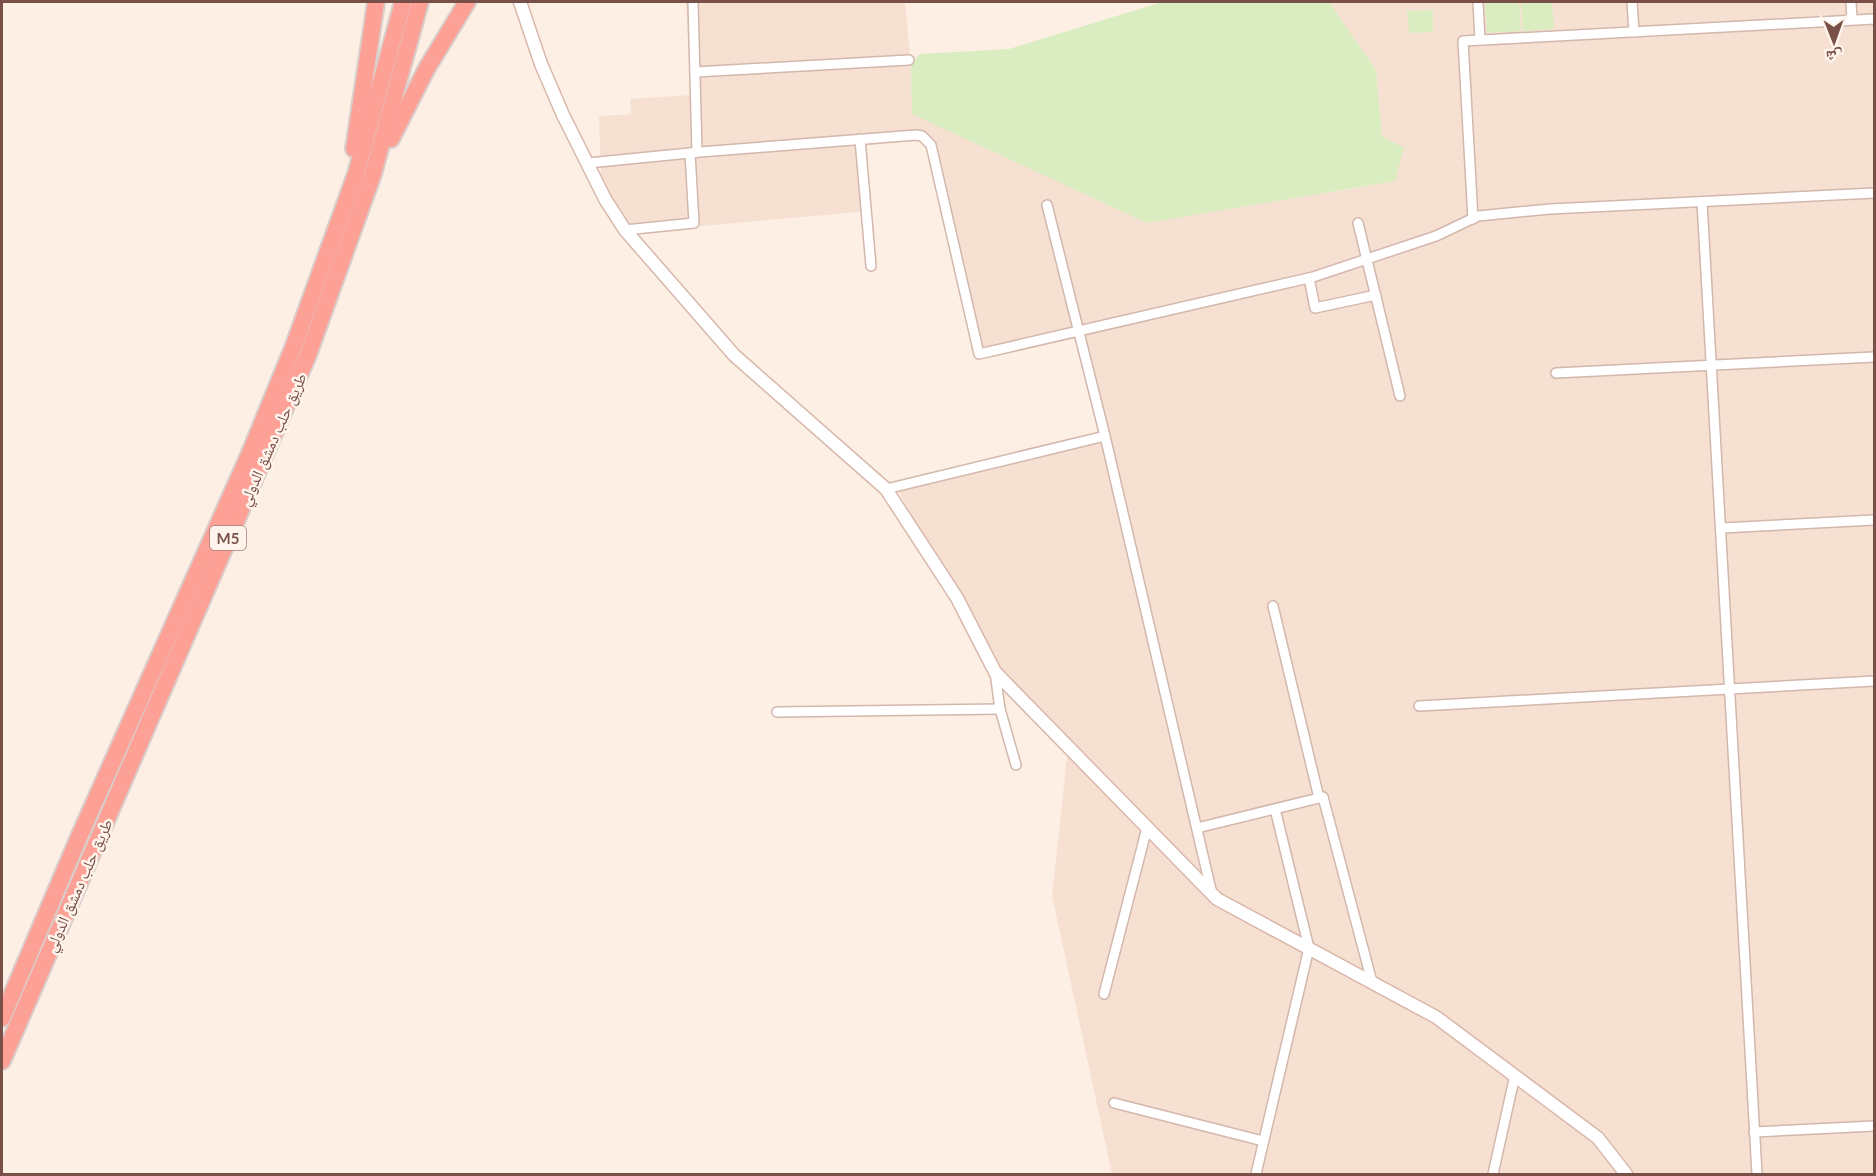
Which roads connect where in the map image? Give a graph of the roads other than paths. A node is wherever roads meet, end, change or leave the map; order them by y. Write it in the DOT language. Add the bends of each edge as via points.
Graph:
graph roads {
  1 [pos="376,2"];
  2 [pos="403,2"];
  3 [pos="420,2"];
  4 [pos="467,2"];
  5 [pos="520,2"];
  6 [pos="693,2"];
  7 [pos="1478,2"];
  8 [pos="1632,2"];
  9 [pos="1851,2"];
  10 [pos="1875,19"];
  11 [pos="1852,20"];
  12 [pos="1634,32"];
  13 [pos="1480,40"];
  14 [pos="909,60"];
  15 [pos="695,72"];
  16 [pos="860,139"];
  17 [pos="694,152"];
  18 [pos="588,163"];
  19 [pos="373,174"];
  20 [pos="1875,193"];
  21 [pos="1702,202"];
  22 [pos="346,204"];
  23 [pos="1047,205"];
  24 [pos="1473,219"];
  25 [pos="1358,223"];
  26 [pos="625,230"];
  27 [pos="1367,259"];
  28 [pos="871,266"];
  29 [pos="1308,278"];
  30 [pos="1376,295"];
  31 [pos="1079,332"];
  32 [pos="1875,357"];
  33 [pos="1711,365"];
  34 [pos="1556,374"];
  35 [pos="1400,396"];
  36 [pos="1105,436"];
  37 [pos="886,489"];
  38 [pos="1875,520"];
  39 [pos="1722,528"];
  40 [pos="1273,606"];
  41 [pos="995,672"];
  42 [pos="1875,681"];
  43 [pos="1730,689"];
  44 [pos="1419,706"];
  45 [pos="1000,710"];
  46 [pos="777,712"];
  47 [pos="1016,765"];
  48 [pos="1318,798"];
  49 [pos="1275,808"];
  50 [pos="1147,828"];
  51 [pos="1197,828"];
  52 [pos="1212,894"];
  53 [pos="1309,948"];
  54 [pos="1372,982"];
  55 [pos="1104,994"];
  56 [pos="2,1018"];
  57 [pos="2,1061"];
  58 [pos="1515,1076"];
  59 [pos="1114,1102"];
  60 [pos="1875,1126"];
  61 [pos="1754,1132"];
  62 [pos="1263,1141"];
  63 [pos="1256,1174"];
  64 [pos="1493,1174"];
  65 [pos="1626,1174"];
  66 [pos="1757,1174"];
  1 -- 22 [label="highway"];
  2 -- 22 [label="highway, طريق حلب دمشق الدولي / M5"];
  3 -- 19 [label="highway, طريق حلب دمشق الدولي / M5"];
  4 -- 19 [label="highway" via="427,68"];
  5 -- 18 [label="street" via="541,64"];
  6 -- 15 [label="street"];
  7 -- 13 [label="street"];
  8 -- 12 [label="street"];
  9 -- 11 [label="street"];
  10 -- 11 [label="street"];
  11 -- 12 [label="street"];
  12 -- 13 [label="street"];
  13 -- 24 [label="street" via="1463,41"];
  14 -- 15 [label="street"];
  15 -- 17 [label="street"];
  16 -- 17 [label="street"];
  16 -- 28 [label="street"];
  16 -- 31 [label="street" via="916,135 931,145 979,354"];
  17 -- 18 [label="street"];
  17 -- 26 [label="street" via="694,223"];
  18 -- 26 [label="street"];
  19 -- 57 [label="highway, طريق حلب دمشق الدولي / M5" via="309,355"];
  20 -- 21 [label="street"];
  21 -- 24 [label="street" via="1550,209"];
  21 -- 33 [label="street"];
  22 -- 56 [label="highway, طريق حلب دمشق الدولي / M5" via="250,453"];
  23 -- 31 [label="street"];
  24 -- 27 [label="street"];
  25 -- 27 [label="street"];
  26 -- 37 [label="street" via="734,355"];
  27 -- 29 [label="street"];
  27 -- 30 [label="street"];
  29 -- 30 [label="street" via="1315,308"];
  29 -- 31 [label="street"];
  30 -- 35 [label="street"];
  31 -- 36 [label="street"];
  32 -- 33 [label="street"];
  33 -- 34 [label="street"];
  33 -- 39 [label="street"];
  36 -- 37 [label="street"];
  36 -- 51 [label="street"];
  37 -- 41 [label="street" via="957,598"];
  38 -- 39 [label="street"];
  39 -- 43 [label="street"];
  40 -- 48 [label="street"];
  41 -- 45 [label="street"];
  41 -- 50 [label="street"];
  42 -- 43 [label="street"];
  43 -- 44 [label="street"];
  43 -- 61 [label="street"];
  45 -- 46 [label="street"];
  45 -- 47 [label="street"];
  48 -- 49 [label="street"];
  48 -- 54 [label="street" via="1323,797"];
  49 -- 51 [label="street"];
  49 -- 53 [label="street"];
  50 -- 52 [label="street"];
  50 -- 55 [label="street"];
  51 -- 52 [label="street"];
  52 -- 53 [label="street"];
  53 -- 54 [label="street"];
  53 -- 62 [label="street"];
  54 -- 58 [label="street" via="1436,1017"];
  58 -- 64 [label="street"];
  58 -- 65 [label="street" via="1598,1138"];
  59 -- 62 [label="street"];
  60 -- 61 [label="street"];
  61 -- 66 [label="street"];
  62 -- 63 [label="street"];
}
